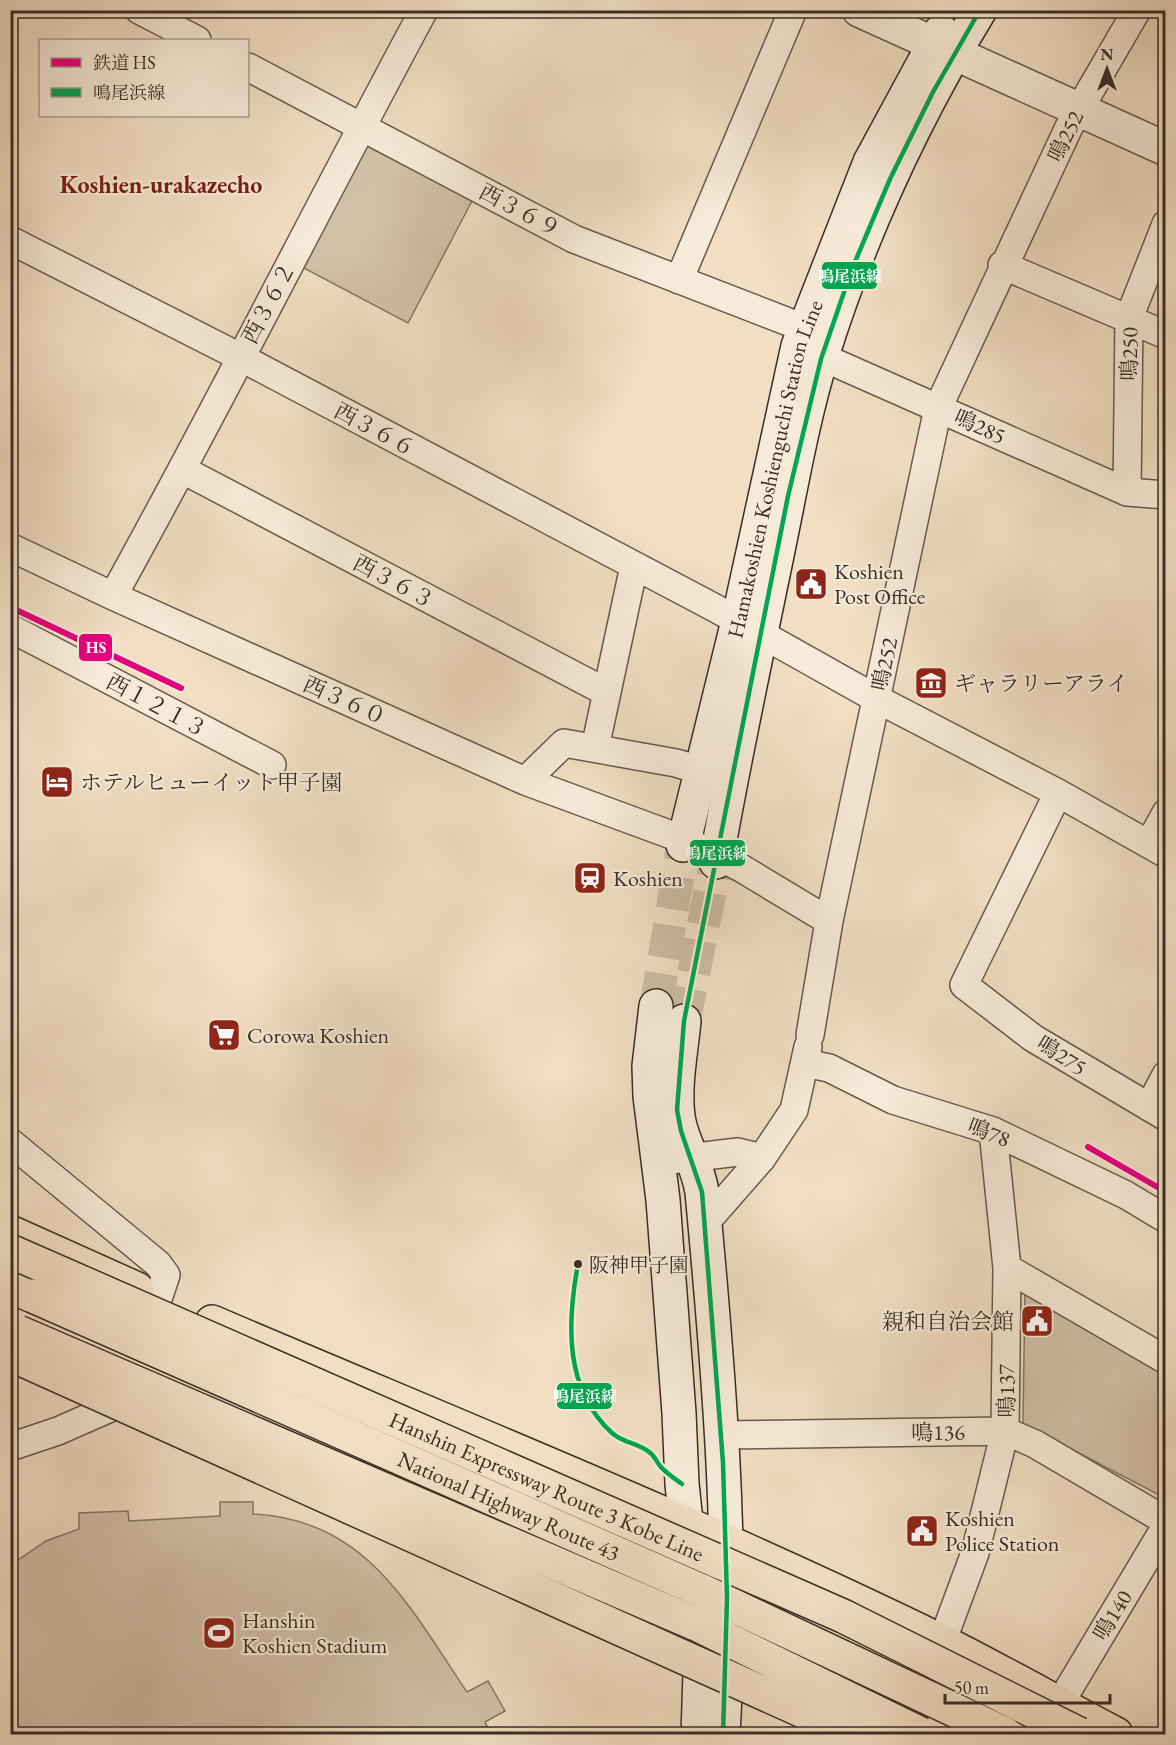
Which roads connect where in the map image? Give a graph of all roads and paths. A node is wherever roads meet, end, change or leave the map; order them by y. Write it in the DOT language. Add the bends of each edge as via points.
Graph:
graph roads {
  1 [pos="140,10"];
  2 [pos="424,10"];
  3 [pos="792,10"];
  4 [pos="859,10"];
  5 [pos="954,10"];
  6 [pos="980,10"];
  7 [pos="1137,10"];
  8 [pos="195,39"];
  9 [pos="943,49"];
  10 [pos="249,68"];
  11 [pos="1078,110"];
  12 [pos="361,126"];
  13 [pos="1166,149"];
  14 [pos="1166,224"];
  15 [pos="10,240"];
  16 [pos="1002,265"];
  17 [pos="679,280"];
  18 [pos="1129,318"];
  19 [pos="1166,335"];
  20 [pos="808,344"];
  21 [pos="240,357"];
  22 [pos="938,408"];
  23 [pos="183,470"];
  24 [pos="1128,492"];
  25 [pos="1166,495"];
  26 [pos="10,547"];
  27 [pos="634,566"];
  28 [pos="113,596"];
  29 [pos="750,627"];
  30 [pos="10,628"];
  31 [pos="606,692"];
  32 [pos="877,699"];
  33 [pos="595,748"];
  34 [pos="272,765"];
  35 [pos="703,771"];
  36 [pos="525,781"];
  37 [pos="1058,793"];
  38 [pos="1166,813"];
  39 [pos="684,843"];
  40 [pos="1157,849"];
  41 [pos="717,859"];
  42 [pos="829,921"];
  43 [pos="656,1006"];
  44 [pos="684,1021"];
  45 [pos="807,1048"];
  46 [pos="1166,1075"];
  47 [pos="1157,1112"];
  48 [pos="993,1131"];
  49 [pos="10,1142"];
  50 [pos="693,1156"];
  51 [pos="762,1158"];
  52 [pos="658,1163"];
  53 [pos="1166,1219"];
  54 [pos="705,1223"];
  55 [pos="10,1232"];
  56 [pos="10,1251"];
  57 [pos="1007,1268"];
  58 [pos="22,1291"];
  59 [pos="158,1299"];
  60 [pos="13,1338"];
  61 [pos="1166,1360"];
  62 [pos="10,1369"];
  63 [pos="108,1408"];
  64 [pos="1005,1431"];
  65 [pos="722,1435"];
  66 [pos="10,1447"];
  67 [pos="1166,1521"];
  68 [pos="687,1523"];
  69 [pos="1166,1526"];
  70 [pos="728,1542"];
  71 [pos="942,1642"];
  72 [pos="713,1680"];
  73 [pos="1051,1700"];
  74 [pos="698,1734"];
  75 [pos="723,1734"];
  76 [pos="828,1734"];
  77 [pos="854,1734"];
  78 [pos="921,1734"];
  79 [pos="1005,1734"];
  80 [pos="1025,1734"];
  81 [pos="1079,1734"];
  82 [pos="1116,1734"];
  1 -- 8 [label="street"];
  2 -- 12 [label="street, 西３６２"];
  3 -- 17 [label="street"];
  4 -- 9 [label="main road"];
  5 -- 9 [label="main road, Hamakoshien Koshienguchi Station Line"];
  6 -- 9 [label="main road, Hamakoshien Koshienguchi Station Line"];
  7 -- 11 [label="street, 鳴252"];
  9 -- 11 [label="main road"];
  9 -- 20 [label="main road, Hamakoshien Koshienguchi Station Line" via="870,162"];
  10 -- 12 [label="street, 西３６９"];
  11 -- 13 [label="main road"];
  11 -- 16 [label="street, 鳴252"];
  12 -- 17 [label="street, 西３６９" via="574,239"];
  12 -- 21 [label="street, 西３６２"];
  14 -- 18 [label="street, 鳴250"];
  15 -- 21 [label="street, 西３６６"];
  16 -- 18 [label="street"];
  16 -- 22 [label="street, 鳴252"];
  17 -- 20 [label="street, 西３６９"];
  18 -- 19 [label="street"];
  18 -- 24 [label="street, 鳴250"];
  20 -- 22 [label="street, 鳴285"];
  20 -- 29 [label="main road, Hamakoshien Koshienguchi Station Line"];
  21 -- 23 [label="street, 西３６２"];
  21 -- 27 [label="street, 西３６６"];
  22 -- 24 [label="street, 鳴285"];
  22 -- 32 [label="street, 鳴252"];
  23 -- 28 [label="street, 西３６２"];
  23 -- 31 [label="street, 西３６３"];
  24 -- 25 [label="street, 鳴285"];
  26 -- 28 [label="street, 西３６０"];
  27 -- 29 [label="street, 西３６６"];
  27 -- 31 [label="street"];
  28 -- 36 [label="street, 西３６０"];
  29 -- 32 [label="street, 西３６６"];
  29 -- 35 [label="main road, Hamakoshien Koshienguchi Station Line"];
  29 -- 41 [label="main road, Hamakoshien Koshienguchi Station Line"];
  30 -- 34 [label="street, 西１２１３"];
  31 -- 33 [label="street"];
  32 -- 37 [label="street, 西３６６"];
  32 -- 42 [label="street, 鳴252"];
  33 -- 35 [label="street"];
  33 -- 36 [label="street" via="564,743"];
  35 -- 39 [label="main road, Hamakoshien Koshienguchi Station Line"];
  36 -- 39 [label="street, 西３６０"];
  37 -- 40 [label="street, 西３６６"];
  37 -- 47 [label="street, 鳴275" via="964,985 1033,1038"];
  38 -- 40 [label="street"];
  39 -- 41 [label="street"];
  41 -- 42 [label="street"];
  42 -- 45 [label="street, 鳴252"];
  43 -- 52 [label="main road" via="649,1066"];
  44 -- 50 [label="main road" via="680,1123"];
  45 -- 48 [label="street, 鳴78" via="829,1068 894,1100"];
  45 -- 51 [label="street, 鳴252" via="794,1110"];
  46 -- 47 [label="street"];
  48 -- 53 [label="street, 鳴78" via="1126,1195"];
  48 -- 57 [label="street, 鳴137"];
  49 -- 59 [label="street" via="158,1264 166,1275"];
  50 -- 51 [label="street" via="738,1152"];
  50 -- 52 [label="street"];
  50 -- 54 [label="main road" via="700,1176"];
  51 -- 54 [label="street, 鳴252"];
  52 -- 68 [label="main road"];
  54 -- 65 [label="main road"];
  55 -- 59 [label="highway"];
  56 -- 81 [label="highway, Hanshin Expressway Route 3 Kobe Line, bridge" via="843,1616"];
  57 -- 61 [label="street"];
  57 -- 64 [label="street, 鳴137"];
  58 -- 79 [label="highway, National Highway Route 43, bridge" via="700,1590"];
  59 -- 63 [label="main road"];
  59 -- 68 [label="highway"];
  60 -- 77 [label="highway, bridge"];
  60 -- 78 [label="highway, National Highway Route 43, bridge" via="696,1624"];
  62 -- 63 [label="highway"];
  63 -- 66 [label="street"];
  63 -- 72 [label="highway" via="177,1434"];
  64 -- 65 [label="street, 鳴136"];
  64 -- 67 [label="street, 鳴136" via="1035,1444"];
  64 -- 71 [label="street, 鳴137" via="975,1553"];
  65 -- 70 [label="main road"];
  68 -- 70 [label="highway"];
  68 -- 72 [label="main road"];
  69 -- 73 [label="street, 鳴140"];
  70 -- 71 [label="highway"];
  70 -- 72 [label="main road"];
  71 -- 73 [label="highway"];
  72 -- 74 [label="main road"];
  72 -- 75 [label="main road"];
  72 -- 76 [label="highway"];
  73 -- 80 [label="main road, 鳴140"];
  73 -- 82 [label="highway"];
}
